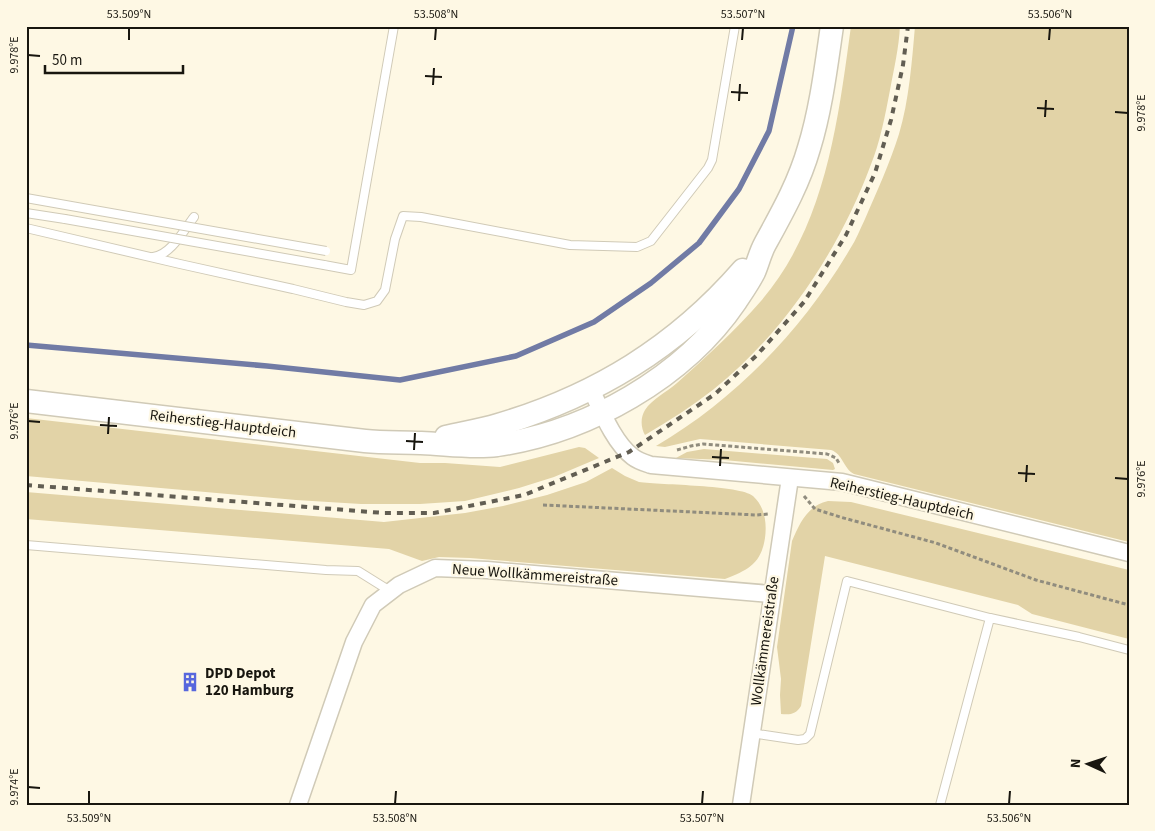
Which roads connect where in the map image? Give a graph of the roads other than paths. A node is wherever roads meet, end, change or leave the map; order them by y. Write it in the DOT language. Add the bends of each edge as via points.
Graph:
graph roads {
  1 [pos="394,26"];
  2 [pos="735,26"];
  3 [pos="832,26"];
  4 [pos="26,198"];
  5 [pos="26,213"];
  6 [pos="194,217"];
  7 [pos="26,228"];
  8 [pos="764,247"];
  9 [pos="326,251"];
  10 [pos="148,257"];
  11 [pos="591,389"];
  12 [pos="26,401"];
  13 [pos="602,411"];
  14 [pos="420,442"];
  15 [pos="790,478"];
  16 [pos="26,545"];
  17 [pos="1129,553"];
  18 [pos="390,591"];
  19 [pos="772,594"];
  20 [pos="990,618"];
  21 [pos="1129,650"];
  22 [pos="751,733"];
  23 [pos="298,805"];
  24 [pos="741,805"];
  25 [pos="940,805"];
  1 -- 5 [label="lane, bridge" via="351,270"];
  2 -- 10 [label="lane" via="712,160 651,241 643,246 570,245 403,216 395,239 386,290 377,301 364,305"];
  3 -- 8 [label="main road" via="810,147"];
  4 -- 9 [label="lane, bridge"];
  6 -- 10 [label="lane" via="168,250 156,257"];
  7 -- 10 [label="lane"];
  8 -- 11 [label="main road" via="715,301 682,331 629,368"];
  8 -- 13 [label="main road" via="736,302 711,334 665,374"];
  11 -- 13 [label="street, Reiherstieg-Hauptdeich"];
  11 -- 14 [label="main road" via="560,404 496,426"];
  12 -- 14 [label="main road, Reiherstieg-Hauptdeich" via="365,441"];
  13 -- 14 [label="main road" via="553,432 496,445"];
  13 -- 15 [label="street, Reiherstieg-Hauptdeich" via="632,456 651,465"];
  15 -- 17 [label="street, Reiherstieg-Hauptdeich" via="842,482"];
  15 -- 19 [label="street, Wollkämmereistraße"];
  16 -- 18 [label="lane" via="358,571"];
  18 -- 19 [label="street, Neue Wollkämmereistraße" via="435,568"];
  18 -- 23 [label="street, Neue Wollkämmereistraße" via="373,605 354,642"];
  19 -- 22 [label="street, Wollkämmereistraße"];
  20 -- 21 [label="lane"];
  20 -- 22 [label="lane" via="847,581 810,734 798,740"];
  20 -- 25 [label="lane"];
  22 -- 24 [label="street, Wollkämmereistraße"];
}
